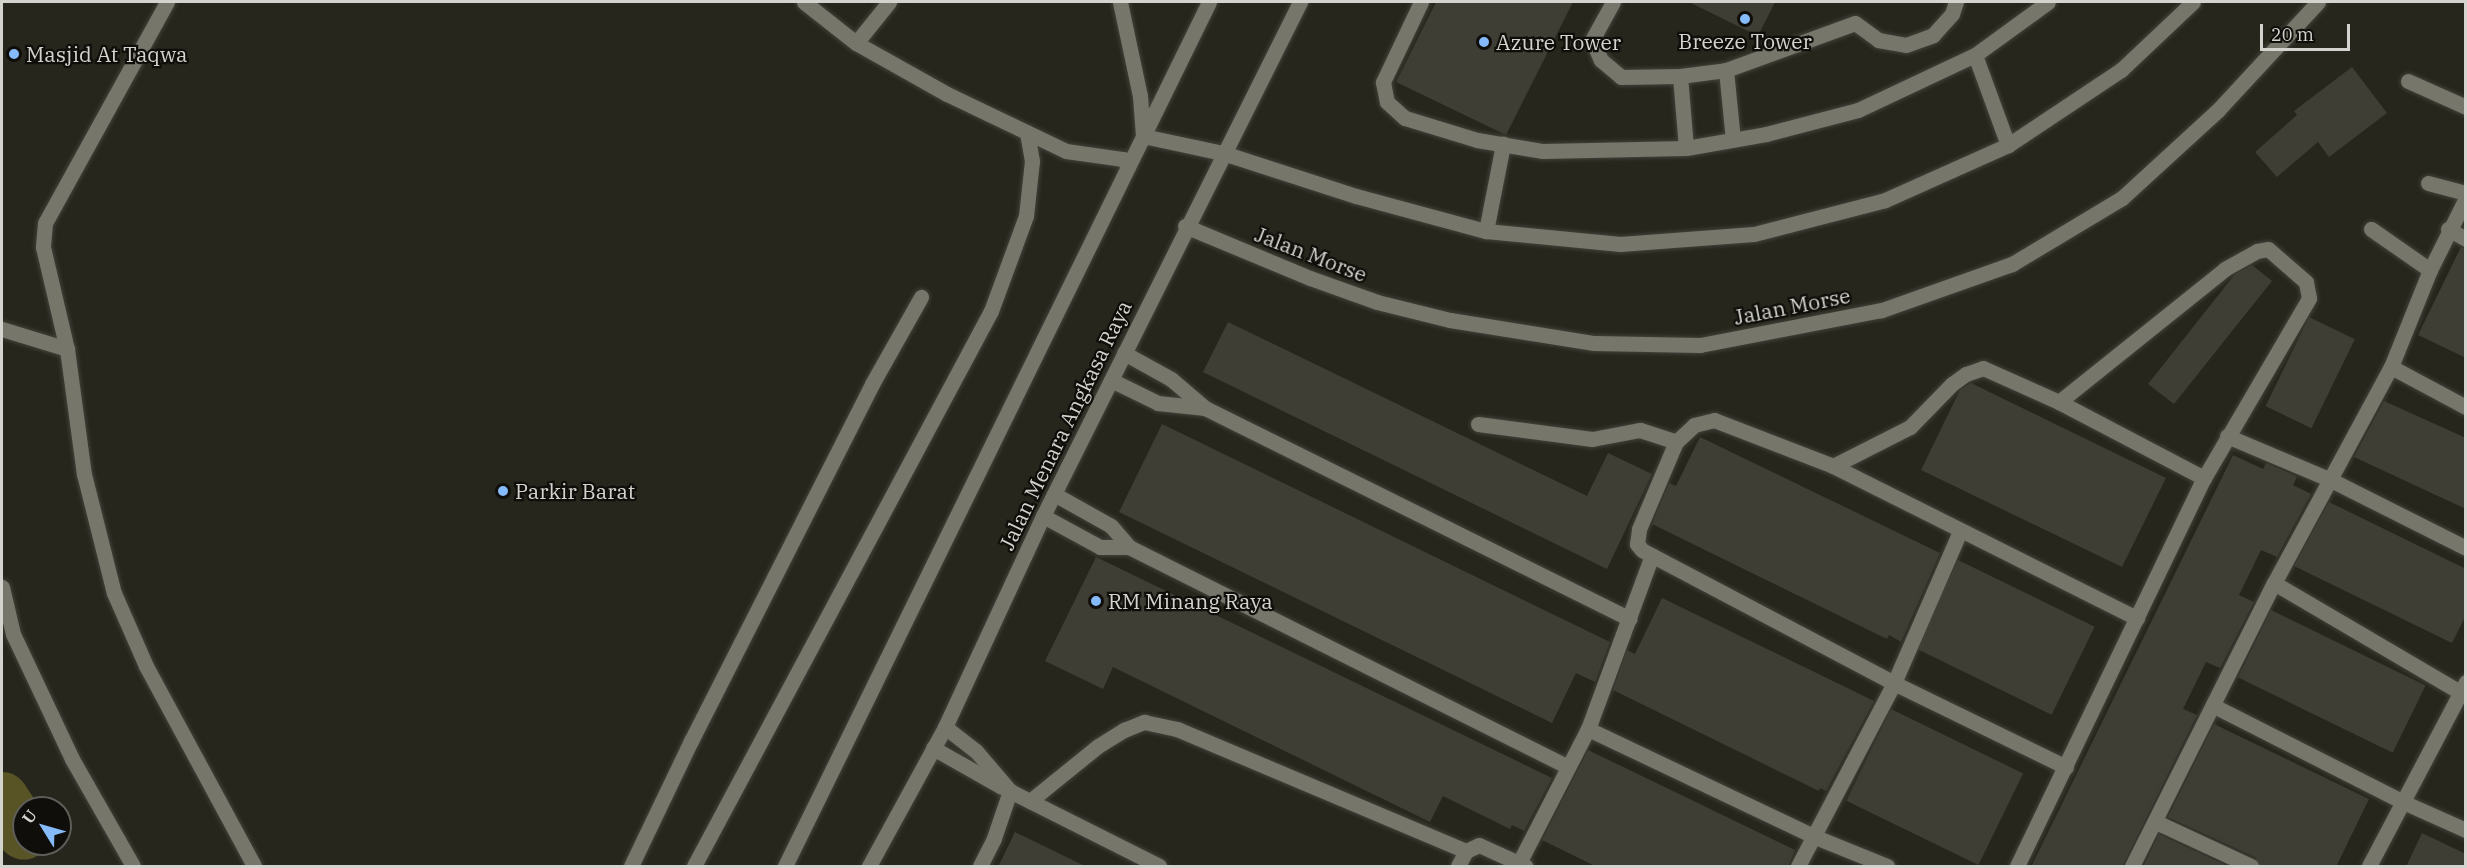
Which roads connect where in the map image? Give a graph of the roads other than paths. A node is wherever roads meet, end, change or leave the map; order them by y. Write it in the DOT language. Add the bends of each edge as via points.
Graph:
graph roads {
  1 [pos="167,2"];
  2 [pos="804,2"];
  3 [pos="889,2"];
  4 [pos="1120,2"];
  5 [pos="1209,2"];
  6 [pos="1300,2"];
  7 [pos="1421,2"];
  8 [pos="1613,2"];
  9 [pos="1956,2"];
  10 [pos="2048,2"];
  11 [pos="2193,2"];
  12 [pos="2318,2"];
  13 [pos="856,43"];
  14 [pos="1975,55"];
  15 [pos="1726,70"];
  16 [pos="1680,76"];
  17 [pos="2408,81"];
  18 [pos="2466,107"];
  19 [pos="1027,132"];
  20 [pos="1143,136"];
  21 [pos="1733,140"];
  22 [pos="1503,144"];
  23 [pos="2008,145"];
  24 [pos="1686,148"];
  25 [pos="1223,153"];
  26 [pos="1128,166"];
  27 [pos="2428,183"];
  28 [pos="2466,193"];
  29 [pos="2466,198"];
  30 [pos="1185,226"];
  31 [pos="2371,229"];
  32 [pos="2448,229"];
  33 [pos="1486,231"];
  34 [pos="2466,239"];
  35 [pos="2430,270"];
  36 [pos="921,297"];
  37 [pos="2,329"];
  38 [pos="67,349"];
  39 [pos="1124,352"];
  40 [pos="2391,367"];
  41 [pos="1111,380"];
  42 [pos="2060,402"];
  43 [pos="2466,407"];
  44 [pos="1205,408"];
  45 [pos="1478,424"];
  46 [pos="2227,436"];
  47 [pos="1676,442"];
  48 [pos="1833,466"];
  49 [pos="2204,478"];
  50 [pos="2329,479"];
  51 [pos="1054,494"];
  52 [pos="1043,516"];
  53 [pos="1960,531"];
  54 [pos="1129,547"];
  55 [pos="2466,548"];
  56 [pos="1652,555"];
  57 [pos="2274,583"];
  58 [pos="2,587"];
  59 [pos="2137,618"];
  60 [pos="1630,619"];
  61 [pos="1894,683"];
  62 [pos="2463,687"];
  63 [pos="2214,706"];
  64 [pos="945,727"];
  65 [pos="1588,729"];
  66 [pos="933,748"];
  67 [pos="1567,766"];
  68 [pos="2066,767"];
  69 [pos="1010,791"];
  70 [pos="1030,801"];
  71 [pos="2403,802"];
  72 [pos="2156,822"];
  73 [pos="2466,830"];
  74 [pos="1813,836"];
  75 [pos="1466,852"];
  76 [pos="1522,865"];
  77 [pos="134,867"];
  78 [pos="254,867"];
  79 [pos="631,867"];
  80 [pos="694,867"];
  81 [pos="784,867"];
  82 [pos="869,867"];
  83 [pos="980,867"];
  84 [pos="1159,867"];
  85 [pos="1458,867"];
  86 [pos="1798,867"];
  87 [pos="1887,867"];
  88 [pos="2016,867"];
  89 [pos="2132,867"];
  90 [pos="2251,867"];
  91 [pos="2369,867"];
  1 -- 38 [label="street" via="45,223 43,247"];
  2 -- 13 [label="street"];
  3 -- 13 [label="street"];
  4 -- 20 [label="street" via="1140,96"];
  5 -- 20 [label="street"];
  6 -- 25 [label="street, Jalan Menara Angkasa Raya"];
  7 -- 22 [label="street" via="1383,82 1387,102 1405,118"];
  8 -- 16 [label="street" via="1592,40 1601,60 1621,77"];
  9 -- 15 [label="street" via="1952,14 1933,35 1906,45 1878,40 1855,23"];
  10 -- 14 [label="street"];
  11 -- 23 [label="street" via="2121,70"];
  12 -- 30 [label="street, Jalan Morse" via="2218,110 2122,198 2012,264 1882,310 1700,345 1594,343 1450,320 1377,302"];
  13 -- 19 [label="street" via="947,94"];
  14 -- 21 [label="street" via="1858,110"];
  14 -- 23 [label="street"];
  15 -- 16 [label="street"];
  15 -- 21 [label="street"];
  16 -- 24 [label="street"];
  17 -- 18 [label="street"];
  19 -- 26 [label="street" via="1066,151 1123,159"];
  19 -- 80 [label="street" via="1032,161 1026,216 991,311"];
  20 -- 25 [label="street"];
  20 -- 26 [label="street"];
  21 -- 24 [label="street"];
  22 -- 24 [label="street" via="1544,151"];
  22 -- 33 [label="street"];
  23 -- 33 [label="street" via="1885,200 1754,234 1620,244"];
  25 -- 30 [label="street, Jalan Menara Angkasa Raya"];
  25 -- 33 [label="street" via="1356,196"];
  26 -- 81 [label="street"];
  27 -- 28 [label="street"];
  29 -- 32 [label="street"];
  30 -- 39 [label="street, Jalan Menara Angkasa Raya"];
  31 -- 35 [label="street"];
  32 -- 34 [label="street"];
  32 -- 35 [label="street"];
  35 -- 40 [label="street"];
  36 -- 79 [label="street" via="872,384"];
  37 -- 38 [label="street"];
  38 -- 78 [label="street" via="84,474 114,593 146,666"];
  39 -- 41 [label="street, Jalan Menara Angkasa Raya"];
  39 -- 44 [label="street" via="1171,380"];
  40 -- 43 [label="street"];
  40 -- 50 [label="street"];
  41 -- 44 [label="street" via="1158,404"];
  41 -- 51 [label="street, Jalan Menara Angkasa Raya"];
  42 -- 46 [label="street" via="2225,269 2268,249 2306,282 2308,298"];
  42 -- 48 [label="street" via="1983,368 1952,384 1910,427"];
  42 -- 49 [label="street"];
  44 -- 60 [label="street"];
  45 -- 47 [label="street" via="1592,439 1640,430"];
  46 -- 49 [label="street"];
  46 -- 50 [label="street"];
  47 -- 48 [label="street" via="1694,425 1714,420"];
  47 -- 56 [label="street" via="1639,529 1637,544"];
  48 -- 53 [label="street"];
  49 -- 59 [label="street"];
  50 -- 55 [label="street"];
  50 -- 57 [label="street"];
  51 -- 52 [label="street, Jalan Menara Angkasa Raya"];
  51 -- 54 [label="street" via="1106,522"];
  52 -- 54 [label="street" via="1100,547"];
  52 -- 64 [label="street, Jalan Menara Angkasa Raya"];
  53 -- 59 [label="street"];
  53 -- 61 [label="street"];
  54 -- 67 [label="street"];
  56 -- 60 [label="street"];
  56 -- 61 [label="street"];
  57 -- 62 [label="street"];
  57 -- 63 [label="street"];
  58 -- 77 [label="street" via="13,634 67,748"];
  59 -- 68 [label="street"];
  60 -- 65 [label="street"];
  61 -- 68 [label="street"];
  61 -- 74 [label="street"];
  62 -- 71 [label="street"];
  63 -- 71 [label="street"];
  63 -- 72 [label="street"];
  64 -- 66 [label="street, Jalan Menara Angkasa Raya"];
  64 -- 69 [label="street" via="976,752"];
  65 -- 67 [label="street"];
  65 -- 74 [label="street"];
  66 -- 69 [label="street"];
  66 -- 82 [label="street, Jalan Menara Angkasa Raya"];
  67 -- 76 [label="street"];
  68 -- 88 [label="street"];
  69 -- 70 [label="street"];
  69 -- 83 [label="street"];
  70 -- 75 [label="street" via="1098,746 1144,722 1177,729"];
  70 -- 84 [label="street"];
  71 -- 73 [label="street"];
  71 -- 91 [label="street"];
  72 -- 89 [label="street"];
  72 -- 90 [label="street"];
  74 -- 86 [label="street"];
  74 -- 87 [label="street"];
  75 -- 76 [label="street" via="1479,845"];
  75 -- 85 [label="street"];
}
